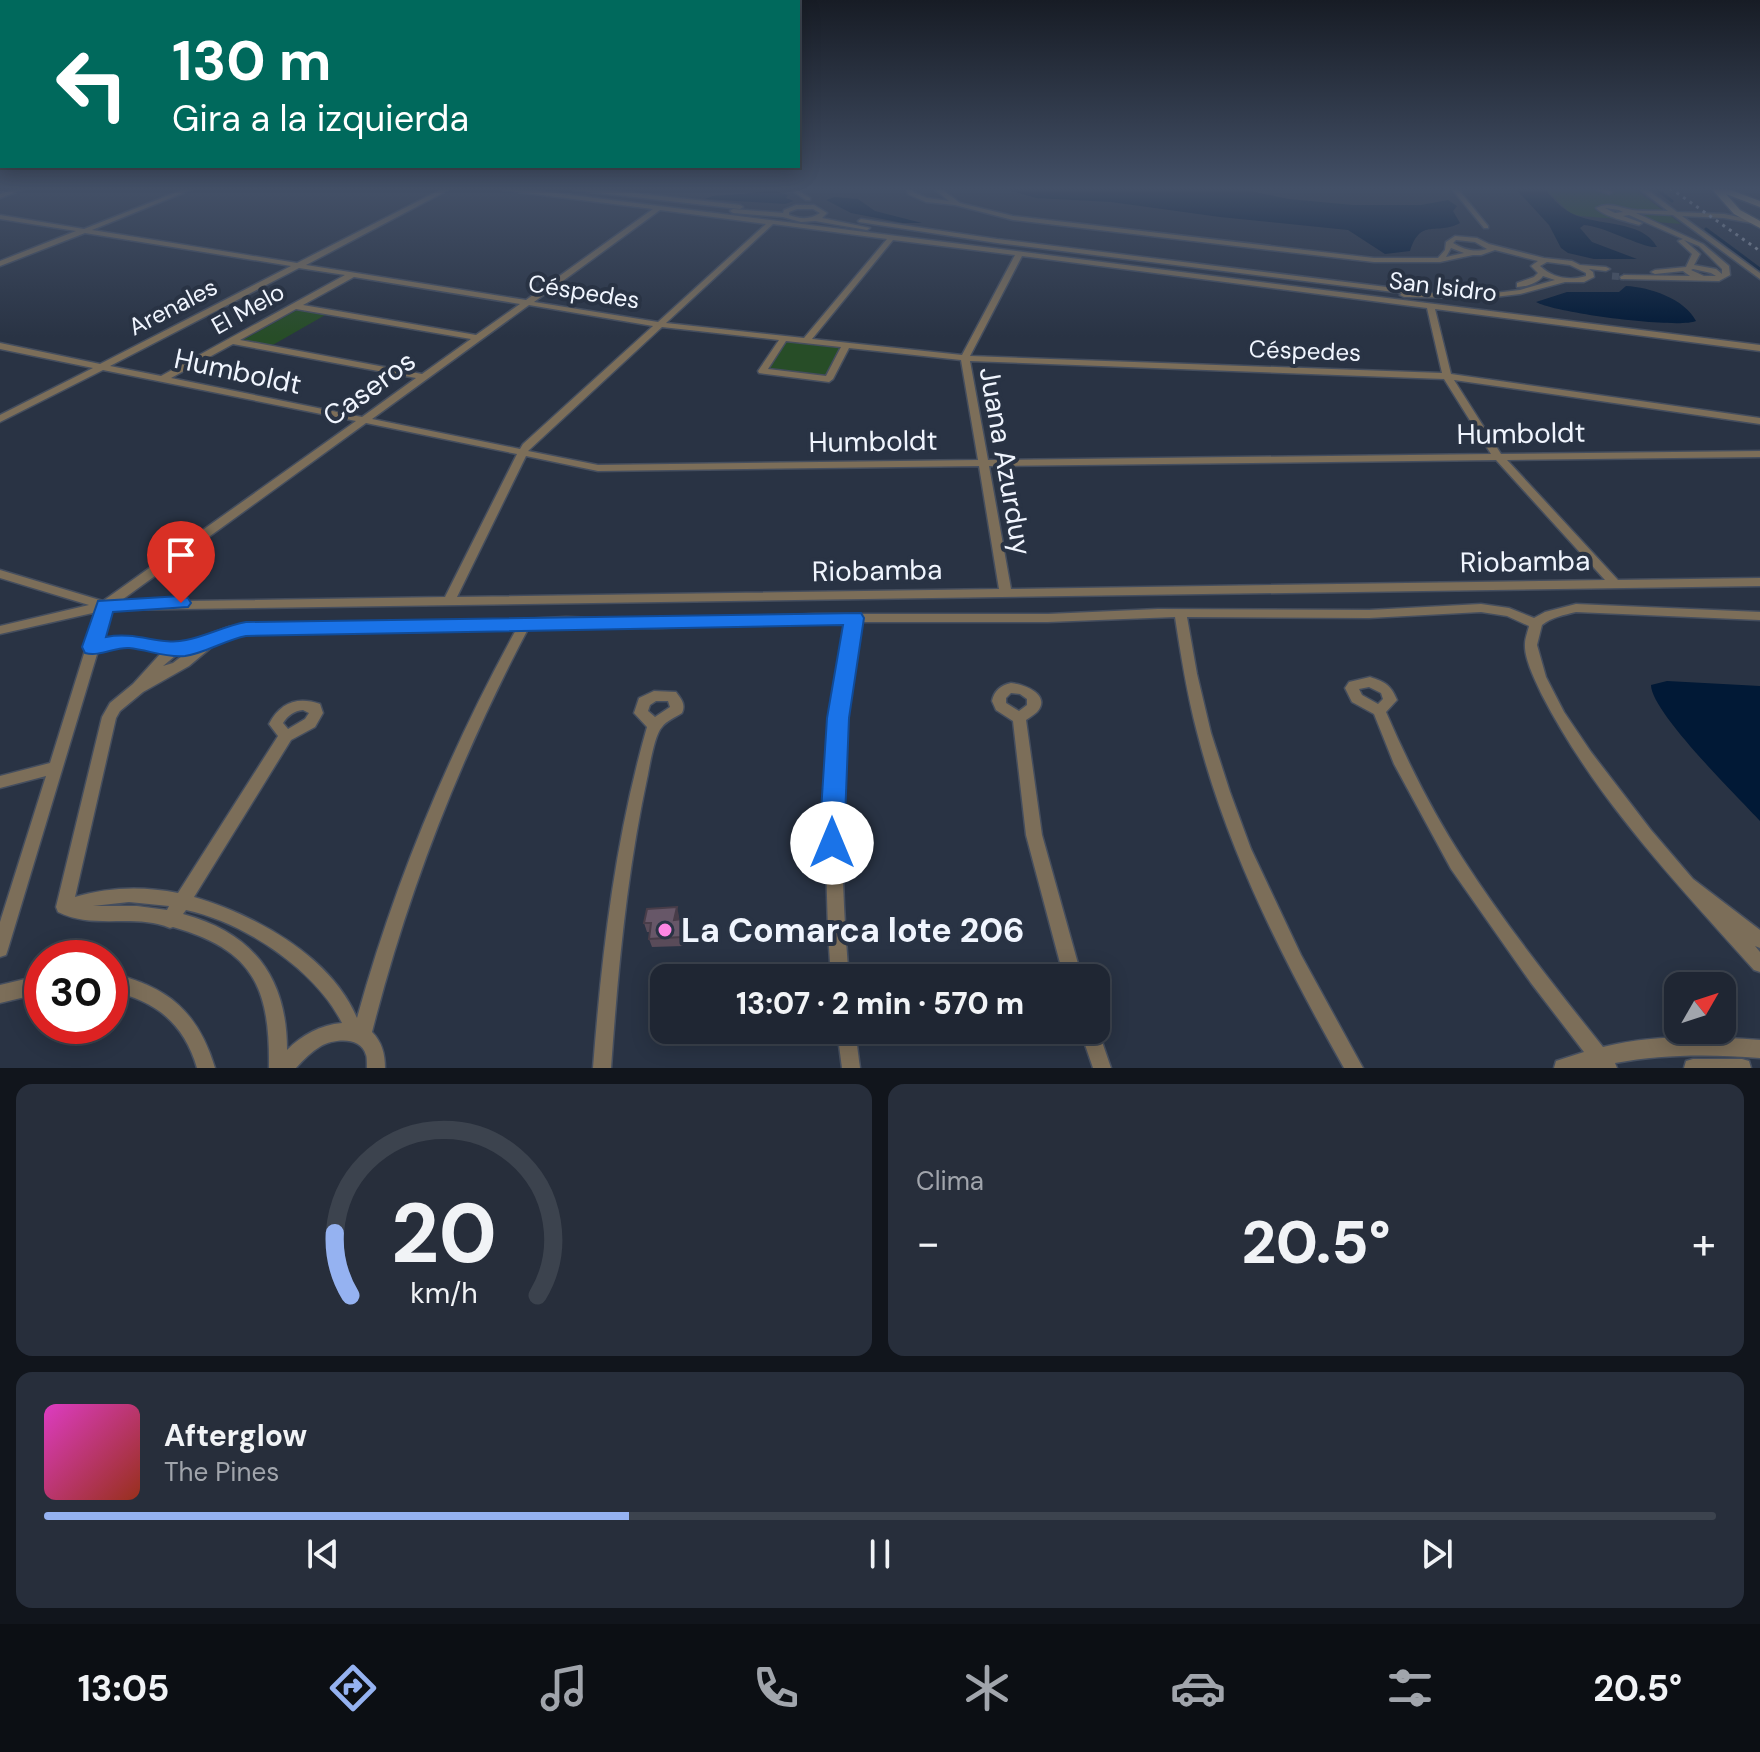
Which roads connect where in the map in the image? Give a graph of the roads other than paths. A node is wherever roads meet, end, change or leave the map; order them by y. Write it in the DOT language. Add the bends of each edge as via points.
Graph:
graph roads {
  1 [pos="65,238"];
  2 [pos="133,238"];
  3 [pos="352,238"];
  4 [pos="617,238"];
  5 [pos="754,238"];
  6 [pos="891,238"];
  7 [pos="902,238"];
  8 [pos="947,238"];
  9 [pos="957,238"];
  10 [pos="1185,238"];
  11 [pos="1457,238"];
  12 [pos="1461,238"];
  13 [pos="1490,238"];
  14 [pos="1674,238"];
  15 [pos="1684,238"];
  16 [pos="1707,238"];
  17 [pos="1448,243"];
  18 [pos="1490,245"];
  19 [pos="1017,248"];
  20 [pos="1478,253"];
  21 [pos="1440,260"];
  22 [pos="1546,260"];
  23 [pos="1672,261"];
  24 [pos="1572,263"];
  25 [pos="0,264"];
  26 [pos="299,265"];
  27 [pos="1688,268"];
  28 [pos="1606,269"];
  29 [pos="1539,270"];
  30 [pos="353,274"];
  31 [pos="1639,275"];
  32 [pos="1590,277"];
  33 [pos="1760,277"];
  34 [pos="1720,278"];
  35 [pos="1565,280"];
  36 [pos="1393,292"];
  37 [pos="526,303"];
  38 [pos="295,306"];
  39 [pos="1430,306"];
  40 [pos="658,324"];
  41 [pos="477,338"];
  42 [pos="784,338"];
  43 [pos="232,341"];
  44 [pos="806,341"];
  45 [pos="846,345"];
  46 [pos="0,346"];
  47 [pos="1760,348"];
  48 [pos="965,358"];
  49 [pos="102,367"];
  50 [pos="1447,376"];
  51 [pos="423,377"];
  52 [pos="161,380"];
  53 [pos="0,419"];
  54 [pos="360,421"];
  55 [pos="1760,421"];
  56 [pos="519,453"];
  57 [pos="1760,454"];
  58 [pos="1498,457"];
  59 [pos="984,463"];
  60 [pos="0,574"];
  61 [pos="1760,582"];
  62 [pos="1615,584"];
  63 [pos="1006,593"];
  64 [pos="449,600"];
  65 [pos="105,606"];
  66 [pos="1180,613"];
  67 [pos="1760,616"];
  68 [pos="854,618"];
  69 [pos="526,622"];
  70 [pos="1536,624"];
  71 [pos="0,630"];
  72 [pos="153,645"];
  73 [pos="93,647"];
  74 [pos="187,651"];
  75 [pos="155,666"];
  76 [pos="170,671"];
  77 [pos="138,688"];
  78 [pos="1379,711"];
  79 [pos="1019,718"];
  80 [pos="654,725"];
  81 [pos="286,736"];
  82 [pos="55,768"];
  83 [pos="0,782"];
  84 [pos="1687,884"];
  85 [pos="183,900"];
  86 [pos="64,907"];
  87 [pos="170,920"];
  88 [pos="1760,940"];
  89 [pos="0,949"];
  90 [pos="839,964"];
  91 [pos="1069,964"];
  92 [pos="1760,964"];
  93 [pos="128,987"];
  94 [pos="24,988"];
  95 [pos="0,994"];
  96 [pos="357,1032"];
  97 [pos="848,1044"];
  98 [pos="1094,1044"];
  99 [pos="1760,1049"];
  100 [pos="1603,1062"];
  101 [pos="379,1065"];
  102 [pos="206,1068"];
  103 [pos="281,1068"];
  104 [pos="602,1068"];
  105 [pos="851,1068"];
  106 [pos="1102,1068"];
  107 [pos="1354,1068"];
  108 [pos="1563,1068"];
  109 [pos="1693,1068"];
  110 [pos="1742,1068"];
  1 -- 25 [label="street"];
  2 -- 26 [label="street, Céspedes"];
  3 -- 26 [label="street, Arenales"];
  4 -- 37 [label="street, Caseros"];
  5 -- 40 [label="street"];
  6 -- 44 [label="street"];
  7 -- 19 [label="street, San Isidro"];
  8 -- 19 [label="street"];
  9 -- 19 [label="street"];
  10 -- 21 [label="street" via="1383,261"];
  11 -- 17 [label="street"];
  12 -- 18 [label="street"];
  13 -- 18 [label="street"];
  14 -- 27 [label="street" via="1696,254"];
  15 -- 34 [label="street" via="1707,249 1726,268"];
  16 -- 33 [label="street"];
  17 -- 20 [label="street"];
  17 -- 21 [label="street"];
  18 -- 20 [label="street" via="1491,250"];
  18 -- 22 [label="street"];
  19 -- 36 [label="street"];
  19 -- 39 [label="street, San Isidro"];
  19 -- 48 [label="street, Juana Azurduy"];
  20 -- 21 [label="street"];
  20 -- 29 [label="street"];
  22 -- 24 [label="street"];
  22 -- 29 [label="street" via="1536,263"];
  23 -- 27 [label="street"];
  24 -- 28 [label="street"];
  24 -- 32 [label="street"];
  26 -- 30 [label="street, Céspedes"];
  26 -- 49 [label="street, Arenales"];
  27 -- 31 [label="street"];
  27 -- 34 [label="street" via="1698,277"];
  29 -- 35 [label="street"];
  29 -- 36 [label="street" via="1541,277 1529,283 1487,291"];
  30 -- 37 [label="street, Céspedes"];
  30 -- 38 [label="street, El Melo"];
  31 -- 32 [label="street"];
  31 -- 34 [label="street"];
  32 -- 35 [label="street"];
  35 -- 36 [label="street" via="1486,296"];
  37 -- 40 [label="street, Céspedes"];
  37 -- 41 [label="street, Caseros"];
  38 -- 41 [label="street"];
  38 -- 43 [label="street, El Melo"];
  39 -- 47 [label="street, San Isidro"];
  39 -- 50 [label="street"];
  40 -- 42 [label="street, Céspedes"];
  40 -- 56 [label="street"];
  41 -- 51 [label="street, Caseros"];
  42 -- 44 [label="street, Céspedes"];
  42 -- 45 [label="street" via="762,371 829,379"];
  43 -- 51 [label="street"];
  43 -- 52 [label="street, El Melo"];
  44 -- 45 [label="street, Céspedes"];
  45 -- 48 [label="street, Céspedes"];
  46 -- 49 [label="street, Humboldt"];
  48 -- 50 [label="street, Céspedes"];
  48 -- 59 [label="street, Juana Azurduy"];
  49 -- 52 [label="street, Humboldt"];
  49 -- 53 [label="street, Arenales"];
  50 -- 55 [label="street, Céspedes"];
  50 -- 58 [label="street"];
  51 -- 54 [label="street, Caseros"];
  52 -- 54 [label="street, Humboldt"];
  54 -- 56 [label="street, Humboldt"];
  54 -- 65 [label="street, Caseros"];
  56 -- 59 [label="street, Humboldt" via="612,469"];
  56 -- 64 [label="street"];
  57 -- 58 [label="street, Humboldt"];
  58 -- 59 [label="street, Humboldt"];
  58 -- 62 [label="street"];
  59 -- 63 [label="street, Juana Azurduy"];
  60 -- 65 [label="street, Riobamba"];
  61 -- 62 [label="street, Riobamba"];
  62 -- 63 [label="street, Riobamba"];
  63 -- 64 [label="street, Riobamba"];
  64 -- 65 [label="street, Riobamba"];
  65 -- 71 [label="street"];
  65 -- 73 [label="street"];
  66 -- 68 [label="street"];
  66 -- 70 [label="street" via="1369,614 1481,608"];
  66 -- 107 [label="street" via="1199,722 1231,820 1299,969"];
  67 -- 70 [label="street" via="1596,608 1561,611"];
  68 -- 69 [label="street"];
  68 -- 90 [label="street" via="838,718 831,813"];
  69 -- 74 [label="street" via="246,629"];
  69 -- 96 [label="street" via="443,796"];
  70 -- 84 [label="street" via="1532,662 1558,712 1631,819"];
  72 -- 73 [label="street" via="127,640"];
  72 -- 74 [label="street"];
  72 -- 75 [label="street"];
  73 -- 82 [label="street"];
  74 -- 75 [label="street"];
  74 -- 76 [label="street"];
  75 -- 76 [label="street"];
  75 -- 77 [label="street"];
  76 -- 77 [label="street"];
  77 -- 86 [label="street" via="109,717"];
  78 -- 100 [label="street" via="1401,764 1457,864"];
  79 -- 91 [label="street" via="1034,835"];
  80 -- 104 [label="street" via="624,862"];
  81 -- 85 [label="street"];
  82 -- 83 [label="street"];
  82 -- 89 [label="street"];
  84 -- 88 [label="street"];
  84 -- 92 [label="street"];
  85 -- 86 [label="street" via="110,895"];
  85 -- 87 [label="street"];
  85 -- 96 [label="street" via="242,922 286,948 335,995"];
  86 -- 87 [label="street"];
  87 -- 103 [label="street" via="220,936 245,952 261,971 275,1004"];
  93 -- 102 [label="street" via="177,1011 195,1035"];
  94 -- 95 [label="street"];
  96 -- 101 [label="street" via="375,1048"];
  96 -- 103 [label="street" via="317,1038"];
  97 -- 105 [label="street"];
  98 -- 106 [label="street"];
  99 -- 100 [label="street" via="1670,1047"];
  100 -- 108 [label="street"];
  109 -- 110 [label="street"];
}
